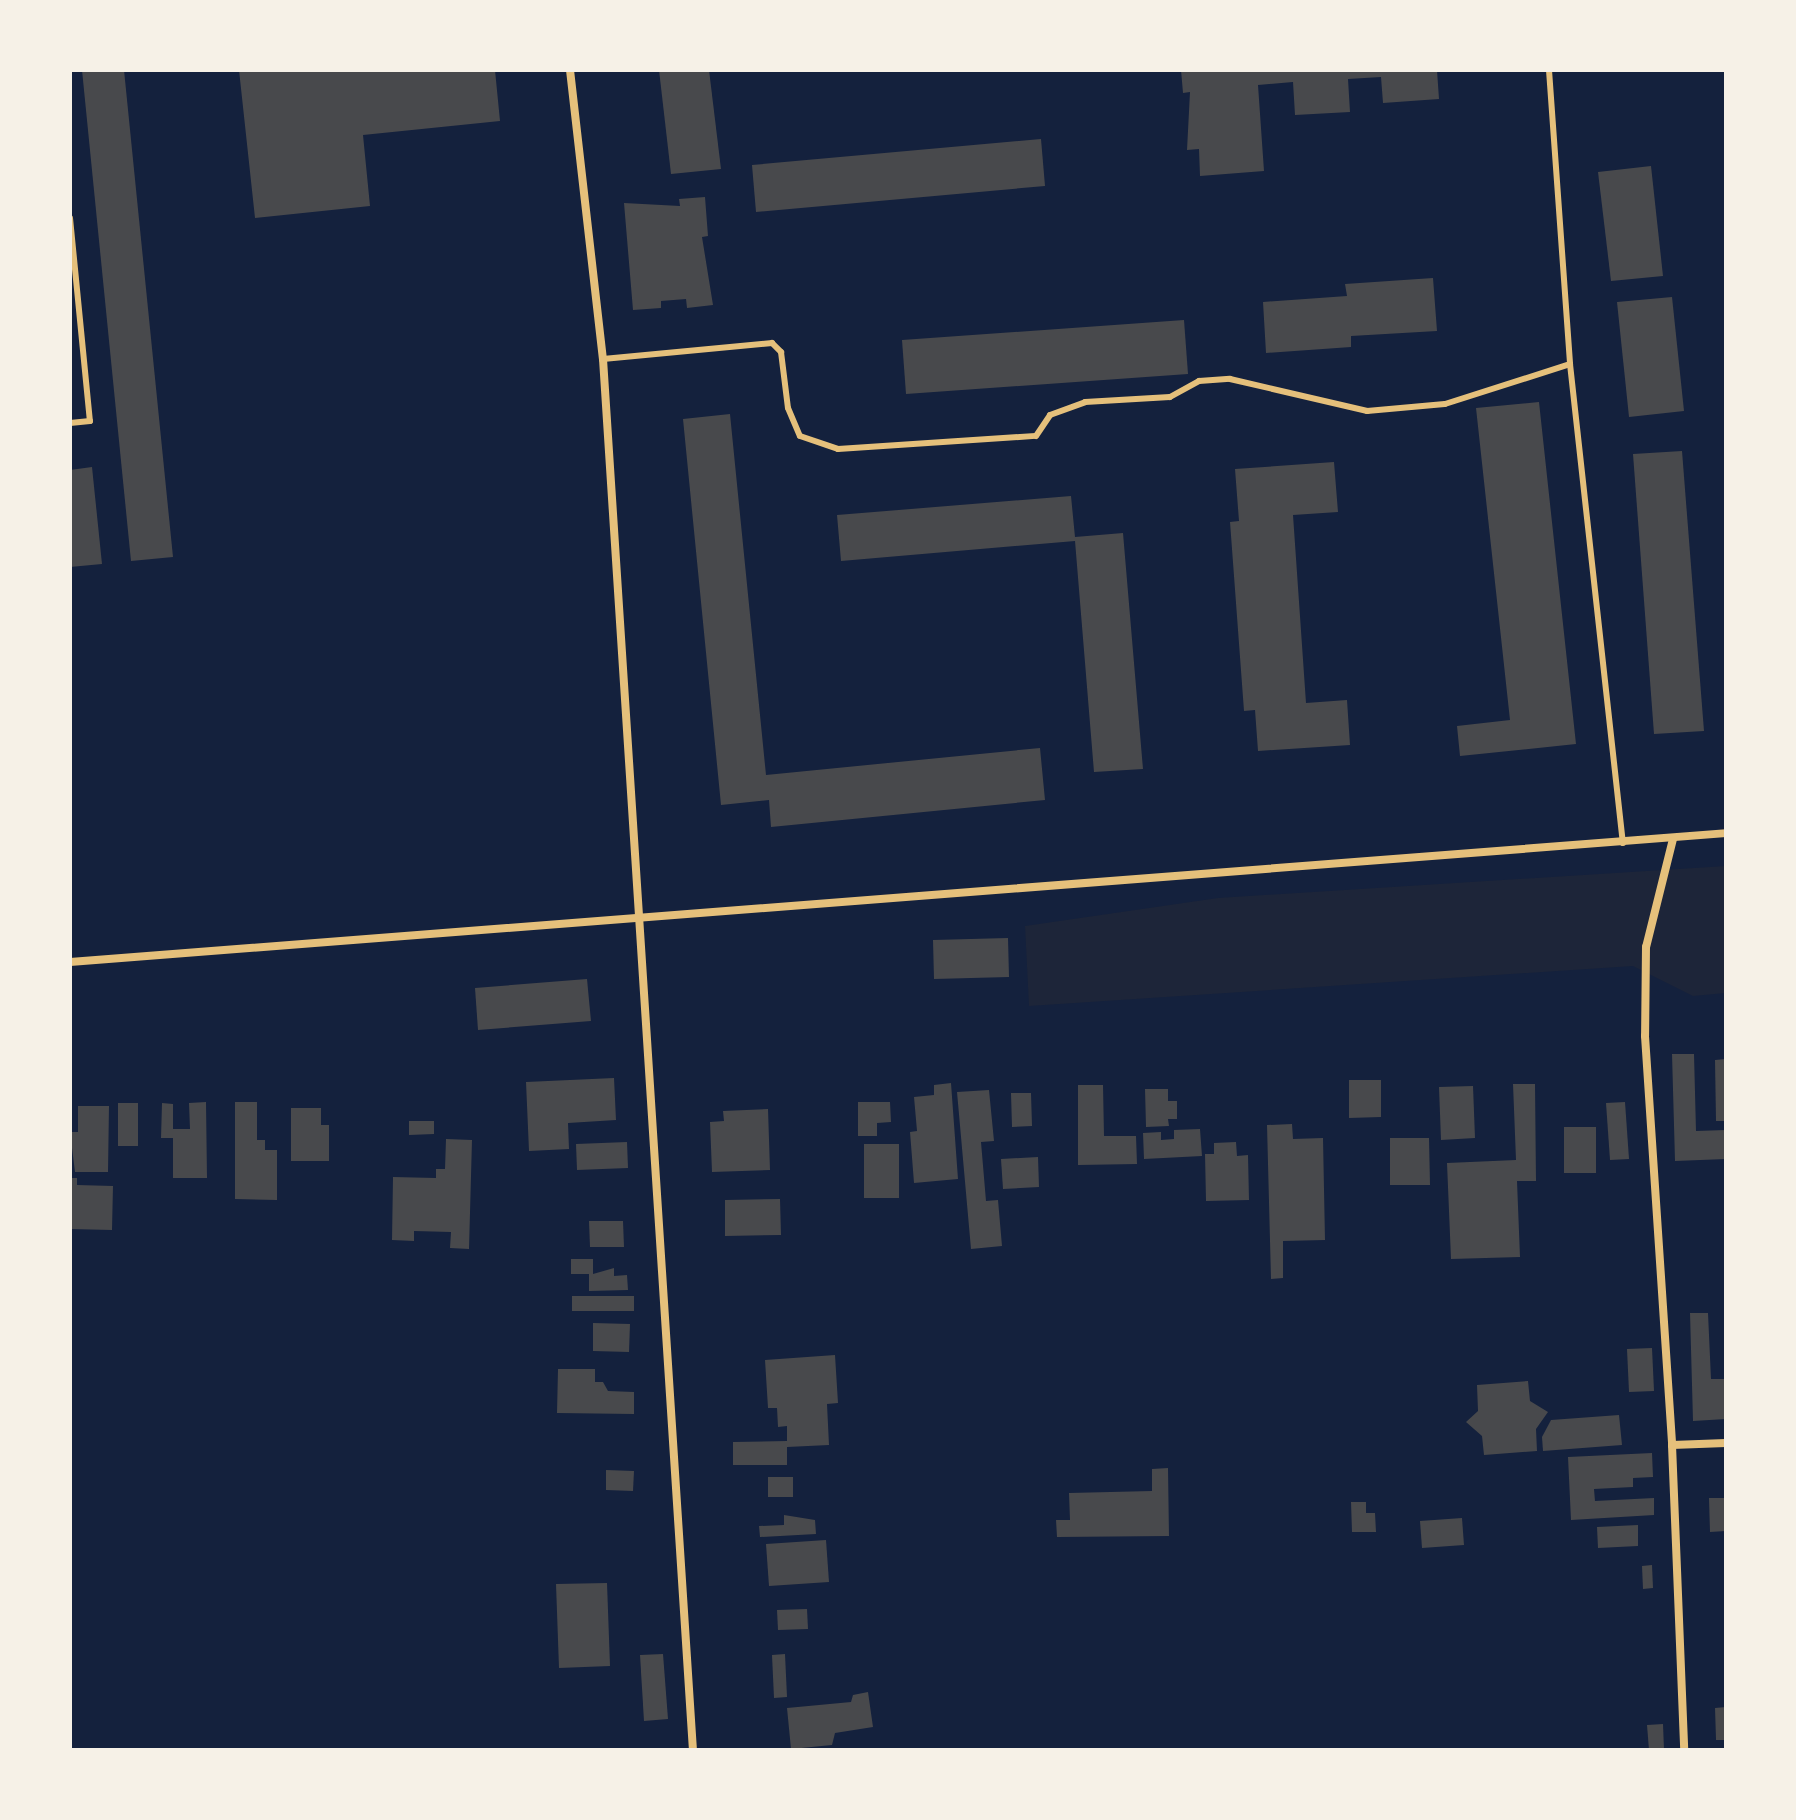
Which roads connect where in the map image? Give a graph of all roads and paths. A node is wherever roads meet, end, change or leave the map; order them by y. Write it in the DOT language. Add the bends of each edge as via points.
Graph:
graph roads {
  1 [pos="570,70"];
  2 [pos="1549,70"];
  3 [pos="70,218"];
  4 [pos="603,359"];
  5 [pos="1570,364"];
  6 [pos="70,423"];
  7 [pos="1726,833"];
  8 [pos="1673,839"];
  9 [pos="1623,843"];
  10 [pos="638,916"];
  11 [pos="70,962"];
  12 [pos="1726,1443"];
  13 [pos="1672,1445"];
  14 [pos="693,1750"];
  15 [pos="1684,1750"];
  1 -- 4 [label="street"];
  2 -- 5 [label="lane"];
  3 -- 6 [label="lane" via="90,421"];
  4 -- 5 [label="lane" via="772,343 781,352 788,408 800,436 838,449 1036,436 1050,415 1085,402 1170,397 1199,381 1230,379 1367,411 1445,404"];
  4 -- 10 [label="street"];
  5 -- 9 [label="lane"];
  7 -- 8 [label="street"];
  8 -- 9 [label="street"];
  8 -- 13 [label="street" via="1646,947 1645,1021"];
  9 -- 10 [label="street"];
  10 -- 11 [label="street"];
  10 -- 14 [label="street"];
  12 -- 13 [label="street"];
  13 -- 15 [label="street"];
}
